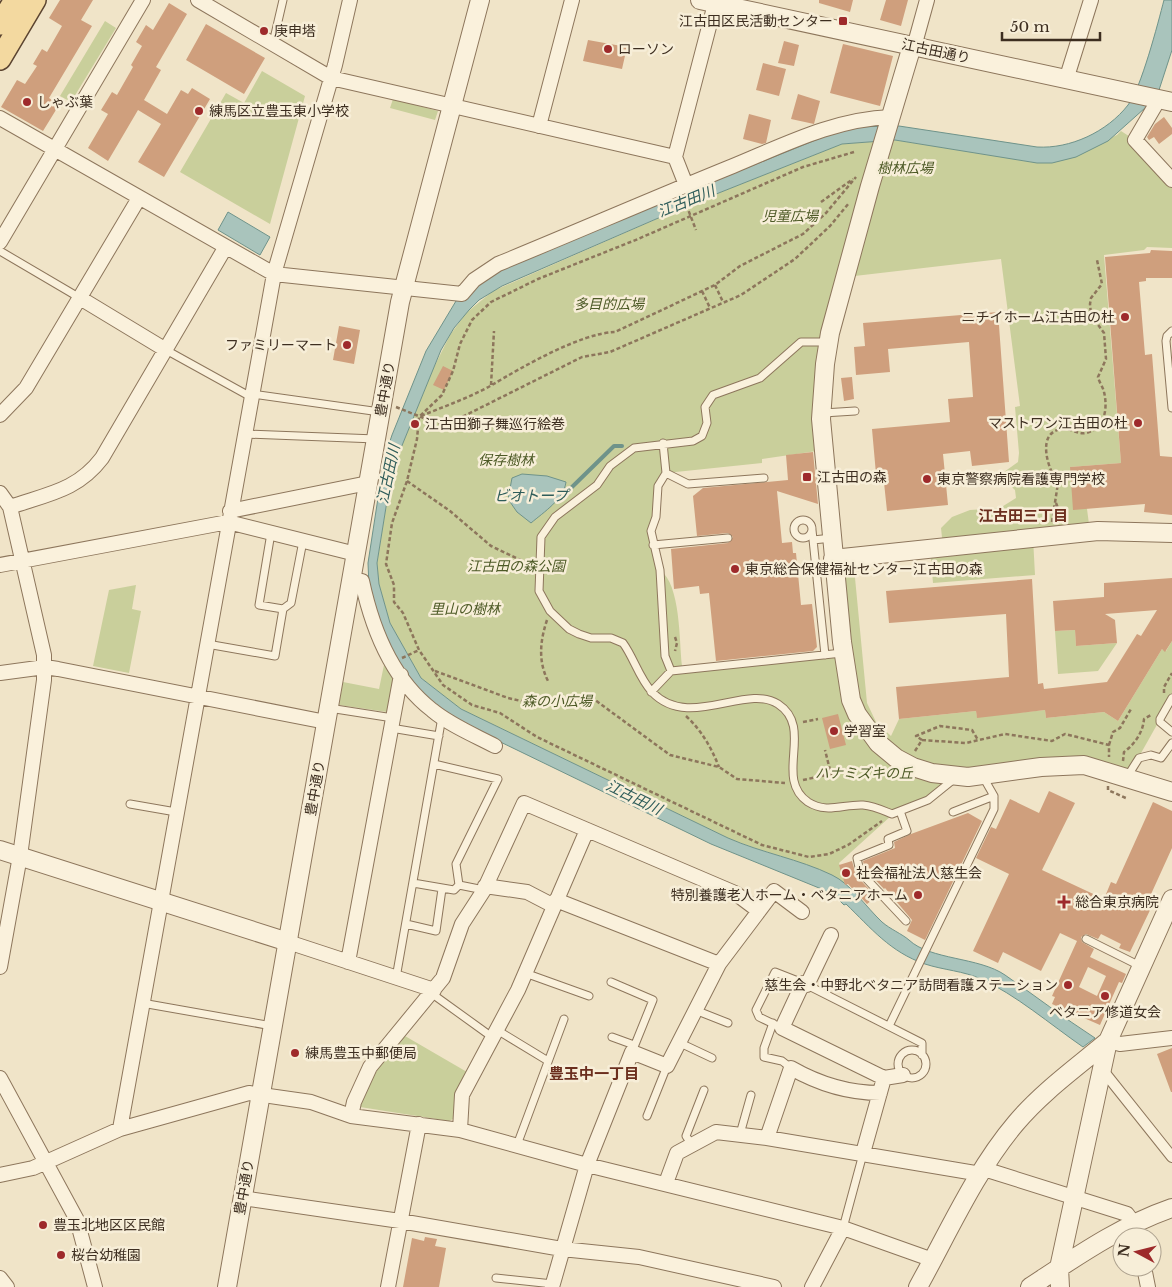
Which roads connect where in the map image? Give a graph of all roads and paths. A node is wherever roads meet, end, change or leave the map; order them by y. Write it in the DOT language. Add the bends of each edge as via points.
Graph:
graph roads {
  1 [pos="15,0"];
  2 [pos="35,0"];
  3 [pos="143,0"];
  4 [pos="198,0"];
  5 [pos="283,0"];
  6 [pos="350,0"];
  7 [pos="480,0"];
  8 [pos="572,0"];
  9 [pos="927,0"];
  10 [pos="1091,0"];
  11 [pos="710,1"];
  12 [pos="0,24"];
  13 [pos="273,44"];
  14 [pos="913,46"];
  15 [pos="0,59"];
  16 [pos="331,78"];
  17 [pos="1066,80"];
  18 [pos="1161,100"];
  19 [pos="452,106"];
  20 [pos="0,118"];
  21 [pos="890,119"];
  22 [pos="539,126"];
  23 [pos="54,150"];
  24 [pos="854,152"];
  25 [pos="675,157"];
  26 [pos="1172,180"];
  27 [pos="683,187"];
  28 [pos="139,198"];
  29 [pos="853,198"];
  30 [pos="821,202"];
  31 [pos="690,216"];
  32 [pos="696,230"];
  33 [pos="0,242"];
  34 [pos="225,248"];
  35 [pos="0,251"];
  36 [pos="1097,260"];
  37 [pos="274,274"];
  38 [pos="715,286"];
  39 [pos="403,289"];
  40 [pos="702,291"];
  41 [pos="80,298"];
  42 [pos="722,302"];
  43 [pos="710,308"];
  44 [pos="494,331"];
  45 [pos="1172,331"];
  46 [pos="829,342"];
  47 [pos="166,350"];
  48 [pos="1170,370"];
  49 [pos="491,385"];
  50 [pos="251,396"];
  51 [pos="1172,408"];
  52 [pos="388,409"];
  53 [pos="855,411"];
  54 [pos="821,413"];
  55 [pos="0,414"];
  56 [pos="419,417"];
  57 [pos="244,434"];
  58 [pos="376,439"];
  59 [pos="663,443"];
  60 [pos="666,473"];
  61 [pos="764,478"];
  62 [pos="407,481"];
  63 [pos="368,483"];
  64 [pos="0,493"];
  65 [pos="1056,501"];
  66 [pos="10,507"];
  67 [pos="229,516"];
  68 [pos="812,530"];
  69 [pos="271,533"];
  70 [pos="1172,533"];
  71 [pos="1068,534"];
  72 [pos="1050,536"];
  73 [pos="728,538"];
  74 [pos="813,540"];
  75 [pos="302,541"];
  76 [pos="652,545"];
  77 [pos="833,549"];
  78 [pos="815,552"];
  79 [pos="356,554"];
  80 [pos="22,560"];
  81 [pos="0,565"];
  82 [pos="539,568"];
  83 [pos="352,579"];
  84 [pos="283,609"];
  85 [pos="550,611"];
  86 [pos="206,644"];
  87 [pos="419,650"];
  88 [pos="843,653"];
  89 [pos="408,655"];
  90 [pos="825,655"];
  91 [pos="45,667"];
  92 [pos="433,671"];
  93 [pos="671,671"];
  94 [pos="0,673"];
  95 [pos="1172,673"];
  96 [pos="401,675"];
  97 [pos="548,681"];
  98 [pos="652,692"];
  99 [pos="197,696"];
  100 [pos="591,697"];
  101 [pos="1172,698"];
  102 [pos="1160,700"];
  103 [pos="530,703"];
  104 [pos="676,707"];
  105 [pos="1155,707"];
  106 [pos="1132,709"];
  107 [pos="327,715"];
  108 [pos="442,717"];
  109 [pos="818,719"];
  110 [pos="392,723"];
  111 [pos="794,724"];
  112 [pos="1172,732"];
  113 [pos="439,736"];
  114 [pos="922,740"];
  115 [pos="978,740"];
  116 [pos="1172,743"];
  117 [pos="1109,745"];
  118 [pos="495,746"];
  119 [pos="825,750"];
  120 [pos="905,763"];
  121 [pos="434,764"];
  122 [pos="719,767"];
  123 [pos="1115,774"];
  124 [pos="982,775"];
  125 [pos="956,777"];
  126 [pos="792,782"];
  127 [pos="1172,792"];
  128 [pos="994,796"];
  129 [pos="130,804"];
  130 [pos="900,811"];
  131 [pos="176,812"];
  132 [pos="952,812"];
  133 [pos="884,820"];
  134 [pos="587,830"];
  135 [pos="0,850"];
  136 [pos="20,856"];
  137 [pos="413,883"];
  138 [pos="459,886"];
  139 [pos="484,888"];
  140 [pos="442,889"];
  141 [pos="1172,899"];
  142 [pos="160,901"];
  143 [pos="555,903"];
  144 [pos="759,911"];
  145 [pos="802,912"];
  146 [pos="906,921"];
  147 [pos="406,924"];
  148 [pos="831,936"];
  149 [pos="1086,939"];
  150 [pos="288,942"];
  151 [pos="348,962"];
  152 [pos="719,964"];
  153 [pos="1140,966"];
  154 [pos="0,967"];
  155 [pos="525,973"];
  156 [pos="396,978"];
  157 [pos="611,982"];
  158 [pos="805,984"];
  159 [pos="433,991"];
  160 [pos="589,996"];
  161 [pos="142,1003"];
  162 [pos="694,1009"];
  163 [pos="564,1019"];
  164 [pos="728,1024"];
  165 [pos="272,1026"];
  166 [pos="778,1026"];
  167 [pos="889,1026"];
  168 [pos="494,1033"];
  169 [pos="612,1036"];
  170 [pos="1172,1038"];
  171 [pos="678,1042"];
  172 [pos="1106,1043"];
  173 [pos="633,1048"];
  174 [pos="922,1055"];
  175 [pos="712,1058"];
  176 [pos="548,1061"];
  177 [pos="1095,1062"];
  178 [pos="667,1066"];
  179 [pos="791,1068"];
  180 [pos="903,1075"];
  181 [pos="0,1078"];
  182 [pos="884,1078"];
  183 [pos="704,1090"];
  184 [pos="260,1093"];
  185 [pos="880,1093"];
  186 [pos="751,1095"];
  187 [pos="351,1116"];
  188 [pos="647,1116"];
  189 [pos="419,1124"];
  190 [pos="120,1129"];
  191 [pos="460,1130"];
  192 [pos="740,1134"];
  193 [pos="767,1138"];
  194 [pos="518,1145"];
  195 [pos="692,1145"];
  196 [pos="864,1154"];
  197 [pos="1172,1157"];
  198 [pos="44,1162"];
  199 [pos="587,1165"];
  200 [pos="982,1171"];
  201 [pos="0,1176"];
  202 [pos="666,1183"];
  203 [pos="1073,1197"];
  204 [pos="242,1198"];
  205 [pos="1172,1208"];
  206 [pos="400,1221"];
  207 [pos="1134,1227"];
  208 [pos="1141,1227"];
  209 [pos="843,1228"];
  210 [pos="1112,1242"];
  211 [pos="562,1249"];
  212 [pos="933,1260"];
  213 [pos="1059,1268"];
  214 [pos="0,1278"];
  215 [pos="496,1278"];
  216 [pos="553,1285"];
  217 [pos="7,1287"];
  218 [pos="95,1287"];
  219 [pos="227,1287"];
  220 [pos="388,1287"];
  221 [pos="774,1287"];
  222 [pos="812,1287"];
  223 [pos="918,1287"];
  224 [pos="1030,1287"];
  225 [pos="1060,1287"];
  1 -- 12 [label="main road"];
  2 -- 15 [label="main road"];
  3 -- 23 [label="street"];
  4 -- 13 [label="street"];
  5 -- 13 [label="lane"];
  6 -- 16 [label="street"];
  7 -- 19 [label="street, 豊中通り"];
  8 -- 22 [label="street"];
  9 -- 14 [label="street"];
  10 -- 17 [label="street"];
  11 -- 14 [label="street, 江古田通り"];
  11 -- 25 [label="street"];
  13 -- 16 [label="street"];
  14 -- 17 [label="street, 江古田通り"];
  14 -- 21 [label="street"];
  16 -- 19 [label="street"];
  16 -- 37 [label="street"];
  17 -- 18 [label="street, 江古田通り"];
  18 -- 26 [label="street" via="1134,140"];
  19 -- 22 [label="street"];
  19 -- 39 [label="street, 豊中通り"];
  20 -- 23 [label="street"];
  21 -- 27 [label="street" via="864,118 836,124"];
  21 -- 46 [label="street"];
  22 -- 25 [label="street"];
  23 -- 28 [label="street"];
  23 -- 33 [label="street"];
  24 -- 31 [label="path" via="803,167"];
  25 -- 27 [label="street"];
  27 -- 31 [label="path"];
  27 -- 39 [label="street" via="498,264 474,280 462,294"];
  28 -- 34 [label="street"];
  28 -- 41 [label="street"];
  29 -- 42 [label="path" via="830,226 785,267 742,295"];
  30 -- 38 [label="path" via="856,177 826,213 803,234 740,266"];
  31 -- 32 [label="path"];
  31 -- 56 [label="path" via="491,302 472,320 444,390"];
  34 -- 37 [label="street"];
  34 -- 47 [label="street"];
  35 -- 41 [label="lane"];
  36 -- 65 [label="path" via="1102,284 1090,304 1091,315 1104,333 1106,359 1098,378 1104,390 1106,413 1094,430 1085,433 1066,428 1049,437 1045,453 1050,472 1058,484"];
  37 -- 39 [label="street"];
  37 -- 50 [label="street"];
  38 -- 40 [label="path"];
  38 -- 42 [label="path"];
  39 -- 52 [label="street, 豊中通り"];
  40 -- 43 [label="path"];
  40 -- 49 [label="path" via="615,332 598,334 535,360"];
  41 -- 47 [label="street"];
  41 -- 55 [label="street" via="26,388"];
  42 -- 43 [label="path"];
  43 -- 56 [label="path" via="610,352 582,357 448,424"];
  44 -- 49 [label="path"];
  45 -- 48 [label="lane" via="1166,341"];
  46 -- 54 [label="street"];
  46 -- 59 [label="lane" via="801,342 760,378 713,395 705,406 707,424 702,436 693,441"];
  47 -- 50 [label="lane"];
  47 -- 66 [label="street" via="90,473 69,487"];
  48 -- 51 [label="lane"];
  49 -- 56 [label="path"];
  50 -- 52 [label="lane"];
  50 -- 57 [label="street"];
  52 -- 56 [label="path"];
  52 -- 58 [label="street, 豊中通り"];
  53 -- 54 [label="lane"];
  54 -- 77 [label="street"];
  56 -- 62 [label="path"];
  57 -- 58 [label="lane"];
  57 -- 67 [label="street"];
  58 -- 63 [label="street, 豊中通り"];
  59 -- 60 [label="lane"];
  59 -- 82 [label="lane" via="634,448 610,466 597,485 555,517 541,537"];
  60 -- 61 [label="lane" via="688,484"];
  60 -- 76 [label="lane" via="658,486"];
  62 -- 82 [label="path" via="450,511 491,546"];
  62 -- 87 [label="path" via="392,524 386,564 394,585 394,602"];
  63 -- 67 [label="street"];
  63 -- 79 [label="street, 豊中通り"];
  64 -- 66 [label="street"];
  65 -- 71 [label="path"];
  65 -- 72 [label="path"];
  66 -- 80 [label="street"];
  67 -- 69 [label="street"];
  67 -- 80 [label="street"];
  67 -- 86 [label="street"];
  68 -- 74 [label="lane"];
  69 -- 75 [label="street"];
  69 -- 84 [label="lane" via="259,605"];
  70 -- 71 [label="street" via="1098,531"];
  71 -- 72 [label="street"];
  72 -- 77 [label="street"];
  73 -- 76 [label="lane"];
  74 -- 77 [label="lane"];
  74 -- 78 [label="lane"];
  75 -- 79 [label="street"];
  75 -- 84 [label="lane" via="291,603"];
  76 -- 93 [label="lane" via="660,570 665,656"];
  77 -- 78 [label="lane"];
  77 -- 88 [label="street"];
  78 -- 90 [label="lane"];
  79 -- 83 [label="street, 豊中通り"];
  80 -- 81 [label="street"];
  80 -- 91 [label="street"];
  82 -- 85 [label="lane" via="540,591"];
  83 -- 96 [label="street" via="362,581 379,636"];
  83 -- 107 [label="street, 豊中通り"];
  84 -- 86 [label="lane" via="275,656"];
  85 -- 97 [label="path" via="540,641 542,670"];
  85 -- 98 [label="lane" via="579,634 623,643"];
  86 -- 99 [label="street"];
  87 -- 89 [label="path"];
  87 -- 92 [label="path"];
  88 -- 90 [label="lane"];
  88 -- 120 [label="street" via="851,700 857,714 878,743"];
  90 -- 93 [label="lane"];
  91 -- 94 [label="street"];
  91 -- 99 [label="street"];
  91 -- 136 [label="street"];
  92 -- 103 [label="path"];
  92 -- 133 [label="path" via="443,685 472,705 500,713 537,737 762,845 809,857 829,854"];
  93 -- 98 [label="lane"];
  95 -- 102 [label="path"];
  96 -- 108 [label="street" via="424,703"];
  96 -- 110 [label="street"];
  98 -- 104 [label="lane"];
  99 -- 107 [label="street"];
  99 -- 131 [label="street"];
  100 -- 122 [label="path" via="670,755"];
  101 -- 112 [label="lane" via="1160,719"];
  104 -- 111 [label="lane" via="762,699 779,705"];
  104 -- 122 [label="path" via="699,728"];
  105 -- 123 [label="path" via="1144,719 1144,728 1132,746 1124,752 1123,765"];
  106 -- 117 [label="path" via="1120,728 1113,732"];
  107 -- 110 [label="lane"];
  107 -- 150 [label="street, 豊中通り"];
  108 -- 113 [label="lane"];
  108 -- 118 [label="street"];
  109 -- 111 [label="path"];
  110 -- 113 [label="lane"];
  110 -- 151 [label="street"];
  111 -- 126 [label="lane" via="796,744"];
  113 -- 121 [label="lane"];
  114 -- 115 [label="path" via="959,743"];
  114 -- 115 [label="path" via="916,736 940,726 972,730"];
  114 -- 120 [label="path"];
  115 -- 117 [label="path" via="1005,734 1052,741 1065,734"];
  116 -- 123 [label="lane" via="1161,758 1151,755 1139,758"];
  117 -- 123 [label="path"];
  119 -- 126 [label="path" via="831,774"];
  120 -- 125 [label="street"];
  121 -- 137 [label="lane"];
  121 -- 138 [label="lane" via="498,779 456,864"];
  122 -- 126 [label="path" via="737,779"];
  123 -- 124 [label="street" via="1067,764"];
  123 -- 127 [label="street"];
  124 -- 125 [label="street"];
  124 -- 128 [label="lane"];
  125 -- 130 [label="lane" via="928,800"];
  126 -- 130 [label="lane" via="803,798 819,807 830,809 861,805 892,814"];
  128 -- 132 [label="lane"];
  128 -- 167 [label="lane" via="994,809"];
  129 -- 131 [label="lane"];
  130 -- 146 [label="lane" via="908,831 888,839 889,845 857,858 860,872"];
  131 -- 142 [label="street"];
  134 -- 139 [label="street" via="524,803"];
  134 -- 143 [label="street"];
  134 -- 144 [label="street" via="734,894"];
  135 -- 136 [label="street"];
  136 -- 142 [label="street"];
  136 -- 154 [label="street"];
  137 -- 140 [label="lane"];
  137 -- 147 [label="lane"];
  138 -- 139 [label="lane"];
  138 -- 140 [label="lane" via="454,890"];
  139 -- 143 [label="street" via="526,892"];
  139 -- 159 [label="street" via="462,924 443,978"];
  140 -- 147 [label="lane" via="436,931"];
  141 -- 153 [label="street"];
  142 -- 150 [label="street"];
  142 -- 161 [label="street"];
  143 -- 152 [label="street"];
  143 -- 155 [label="street"];
  144 -- 145 [label="street" via="774,891"];
  144 -- 152 [label="street"];
  147 -- 156 [label="lane"];
  148 -- 158 [label="street"];
  149 -- 153 [label="lane"];
  150 -- 151 [label="street"];
  150 -- 165 [label="street, 豊中通り"];
  151 -- 156 [label="street"];
  152 -- 162 [label="street"];
  153 -- 172 [label="street"];
  155 -- 160 [label="lane"];
  155 -- 168 [label="street"];
  156 -- 159 [label="street"];
  157 -- 173 [label="lane" via="653,1000"];
  158 -- 166 [label="street"];
  158 -- 166 [label="lane" via="775,972 756,1010 759,1017"];
  158 -- 167 [label="lane"];
  159 -- 168 [label="lane"];
  159 -- 187 [label="street" via="370,1067"];
  161 -- 165 [label="lane"];
  161 -- 190 [label="street"];
  162 -- 164 [label="lane"];
  162 -- 171 [label="street"];
  163 -- 176 [label="lane"];
  165 -- 184 [label="street, 豊中通り"];
  166 -- 179 [label="lane" via="764,1048 764,1057 782,1061"];
  166 -- 182 [label="street"];
  167 -- 174 [label="lane" via="922,1043"];
  168 -- 176 [label="lane"];
  168 -- 191 [label="street" via="462,1095"];
  169 -- 173 [label="lane"];
  170 -- 172 [label="street"];
  171 -- 175 [label="lane"];
  171 -- 178 [label="street"];
  172 -- 177 [label="street"];
  173 -- 178 [label="street"];
  173 -- 199 [label="street"];
  174 -- 180 [label="lane" via="926,1068 920,1076 911,1078"];
  174 -- 180 [label="lane" via="910,1050 902,1054 898,1067"];
  176 -- 194 [label="lane"];
  177 -- 197 [label="street"];
  177 -- 200 [label="street" via="1018,1120"];
  177 -- 203 [label="street"];
  178 -- 188 [label="lane"];
  179 -- 185 [label="street" via="804,1076 853,1093"];
  179 -- 193 [label="street"];
  180 -- 182 [label="street"];
  181 -- 198 [label="street"];
  182 -- 185 [label="street"];
  183 -- 195 [label="lane" via="686,1136"];
  184 -- 187 [label="street" via="311,1102"];
  184 -- 190 [label="street" via="249,1093"];
  184 -- 204 [label="street, 豊中通り"];
  185 -- 196 [label="street"];
  186 -- 192 [label="lane"];
  187 -- 189 [label="street"];
  189 -- 191 [label="street"];
  189 -- 206 [label="street"];
  190 -- 198 [label="street"];
  191 -- 194 [label="street"];
  192 -- 193 [label="street"];
  192 -- 195 [label="street" via="716,1132"];
  193 -- 196 [label="street"];
  194 -- 199 [label="street"];
  195 -- 202 [label="street" via="677,1153"];
  196 -- 200 [label="street"];
  196 -- 209 [label="lane"];
  198 -- 201 [label="street"];
  198 -- 218 [label="street" via="77,1220"];
  199 -- 202 [label="street"];
  199 -- 211 [label="street"];
  200 -- 203 [label="street"];
  200 -- 212 [label="street"];
  202 -- 209 [label="street"];
  203 -- 207 [label="street" via="1127,1214"];
  203 -- 213 [label="street"];
  204 -- 206 [label="street"];
  204 -- 219 [label="street, 豊中通り"];
  205 -- 208 [label="street"];
  206 -- 211 [label="street"];
  206 -- 220 [label="street"];
  209 -- 212 [label="street"];
  209 -- 222 [label="street"];
  210 -- 213 [label="street"];
  211 -- 216 [label="street"];
  211 -- 221 [label="street" via="640,1257"];
  212 -- 223 [label="street"];
  213 -- 224 [label="street"];
  213 -- 225 [label="street"];
  214 -- 217 [label="street"];
  215 -- 216 [label="lane"];
}
